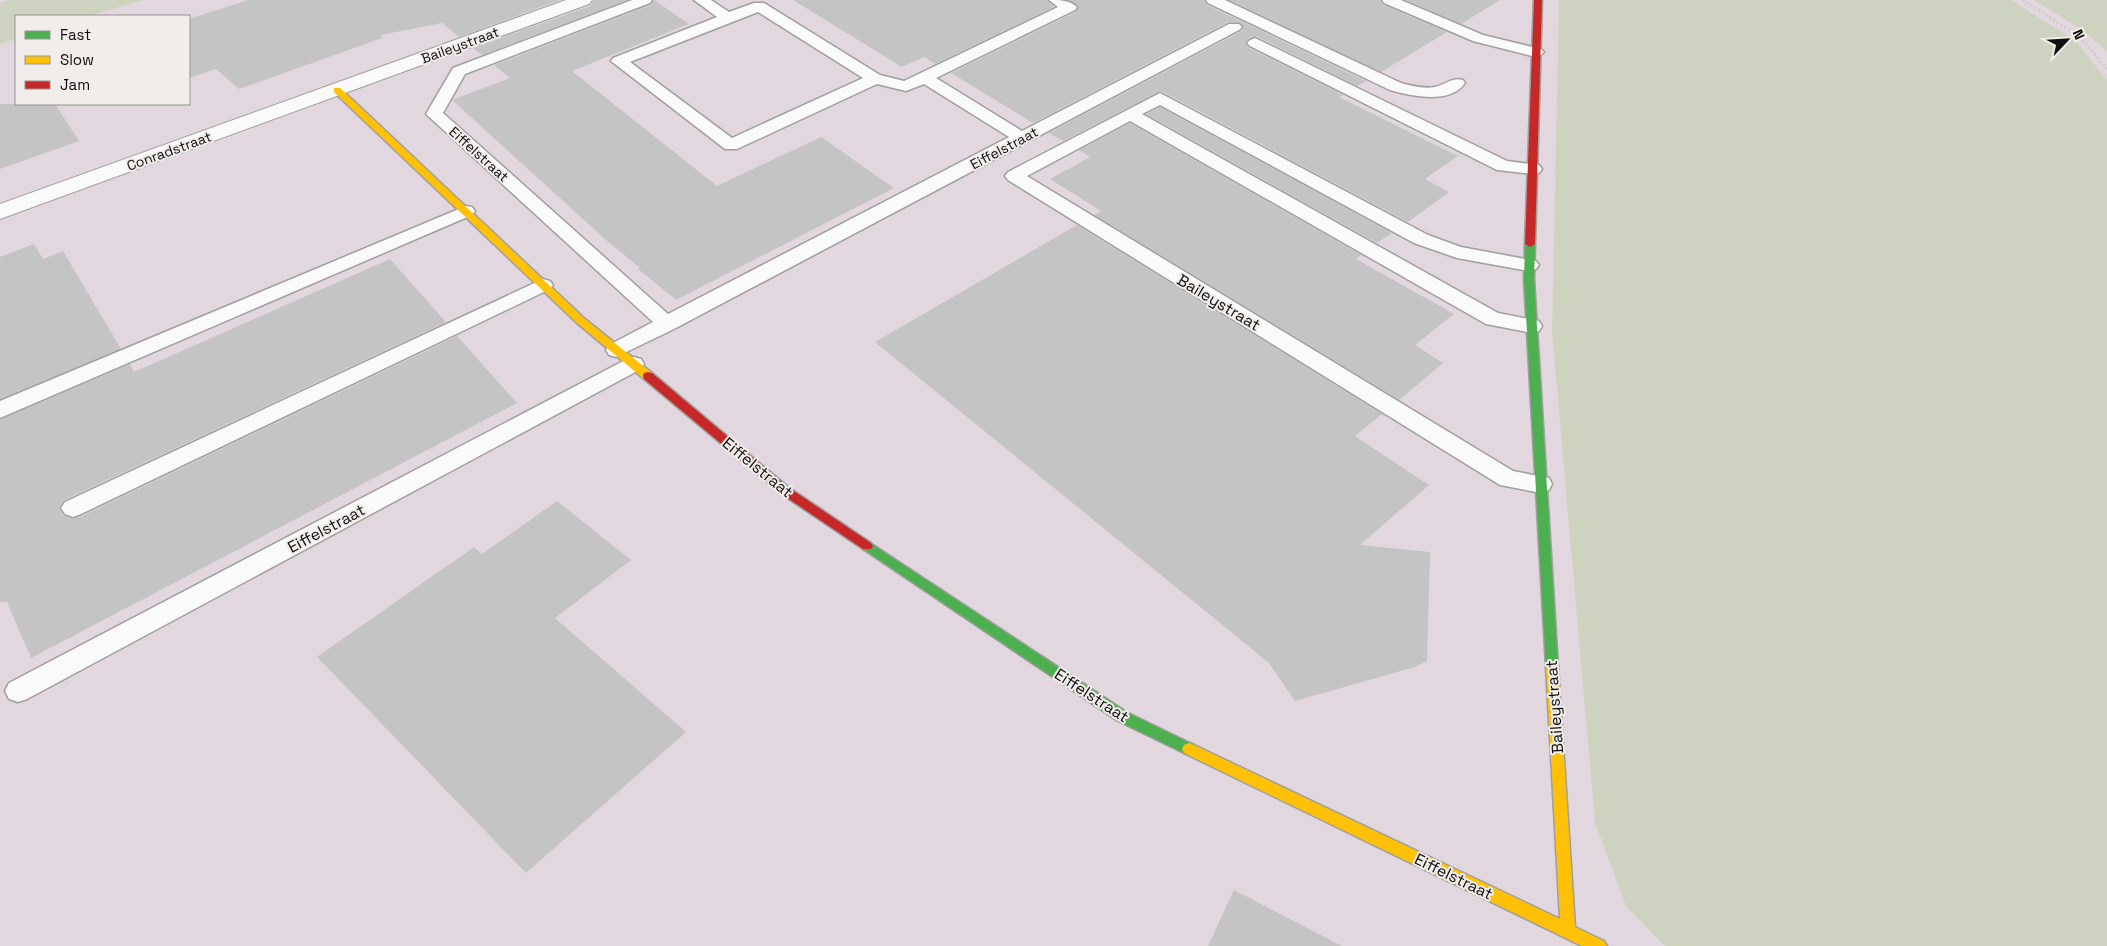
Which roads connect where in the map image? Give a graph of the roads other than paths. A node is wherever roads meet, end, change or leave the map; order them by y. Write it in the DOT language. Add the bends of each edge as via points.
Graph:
graph roads {
  1 [pos="583,0"];
  2 [pos="644,0"];
  3 [pos="702,0"];
  4 [pos="1056,0"];
  5 [pos="1213,0"];
  6 [pos="1389,0"];
  7 [pos="1538,0"];
  8 [pos="728,18"];
  9 [pos="1234,27"];
  10 [pos="1255,43"];
  11 [pos="1536,52"];
  12 [pos="924,77"];
  13 [pos="875,79"];
  14 [pos="1457,83"];
  15 [pos="337,90"];
  16 [pos="1130,114"];
  17 [pos="1022,138"];
  18 [pos="1533,169"];
  19 [pos="466,211"];
  20 [pos="0,212"];
  21 [pos="1529,265"];
  22 [pos="543,285"];
  23 [pos="667,324"];
  24 [pos="1532,326"];
  25 [pos="625,357"];
  26 [pos="0,410"];
  27 [pos="1540,484"];
  28 [pos="73,508"];
  29 [pos="18,691"];
  30 [pos="1568,931"];
  31 [pos="1599,946"];
  1 -- 15 [label="street, Baileystraat"];
  2 -- 23 [label="lane, Eiffelstraat" via="458,71 434,114"];
  3 -- 8 [label="lane"];
  4 -- 12 [label="lane" via="1070,7"];
  5 -- 14 [label="lane" via="1396,87 1426,94 1445,91"];
  6 -- 11 [label="lane" via="1478,38"];
  7 -- 11 [label="street, Baileystraat"];
  8 -- 13 [label="lane" via="759,6"];
  8 -- 13 [label="lane" via="619,62 731,146"];
  9 -- 17 [label="lane, Eiffelstraat"];
  10 -- 18 [label="lane" via="1503,166"];
  11 -- 18 [label="street, Baileystraat"];
  12 -- 13 [label="lane" via="906,86"];
  12 -- 17 [label="lane"];
  15 -- 19 [label="street, Eiffelstraat"];
  15 -- 20 [label="street, Conradstraat"];
  16 -- 21 [label="lane, Baileystraat" via="1160,98 1421,239 1457,252"];
  16 -- 24 [label="lane" via="1493,319"];
  16 -- 27 [label="lane, Baileystraat" via="1014,176 1508,479"];
  17 -- 23 [label="lane, Eiffelstraat"];
  18 -- 21 [label="street, Baileystraat"];
  19 -- 22 [label="street, Eiffelstraat"];
  19 -- 26 [label="lane"];
  21 -- 24 [label="street, Baileystraat"];
  22 -- 25 [label="street, Eiffelstraat"];
  22 -- 28 [label="lane"];
  23 -- 25 [label="lane, Eiffelstraat"];
  24 -- 27 [label="street, Baileystraat"];
  25 -- 29 [label="lane, Eiffelstraat"];
  25 -- 30 [label="street, Eiffelstraat" via="784,490 1123,717"];
  27 -- 30 [label="street, Baileystraat"];
  30 -- 31 [label="street, Eiffelstraat"];
}
